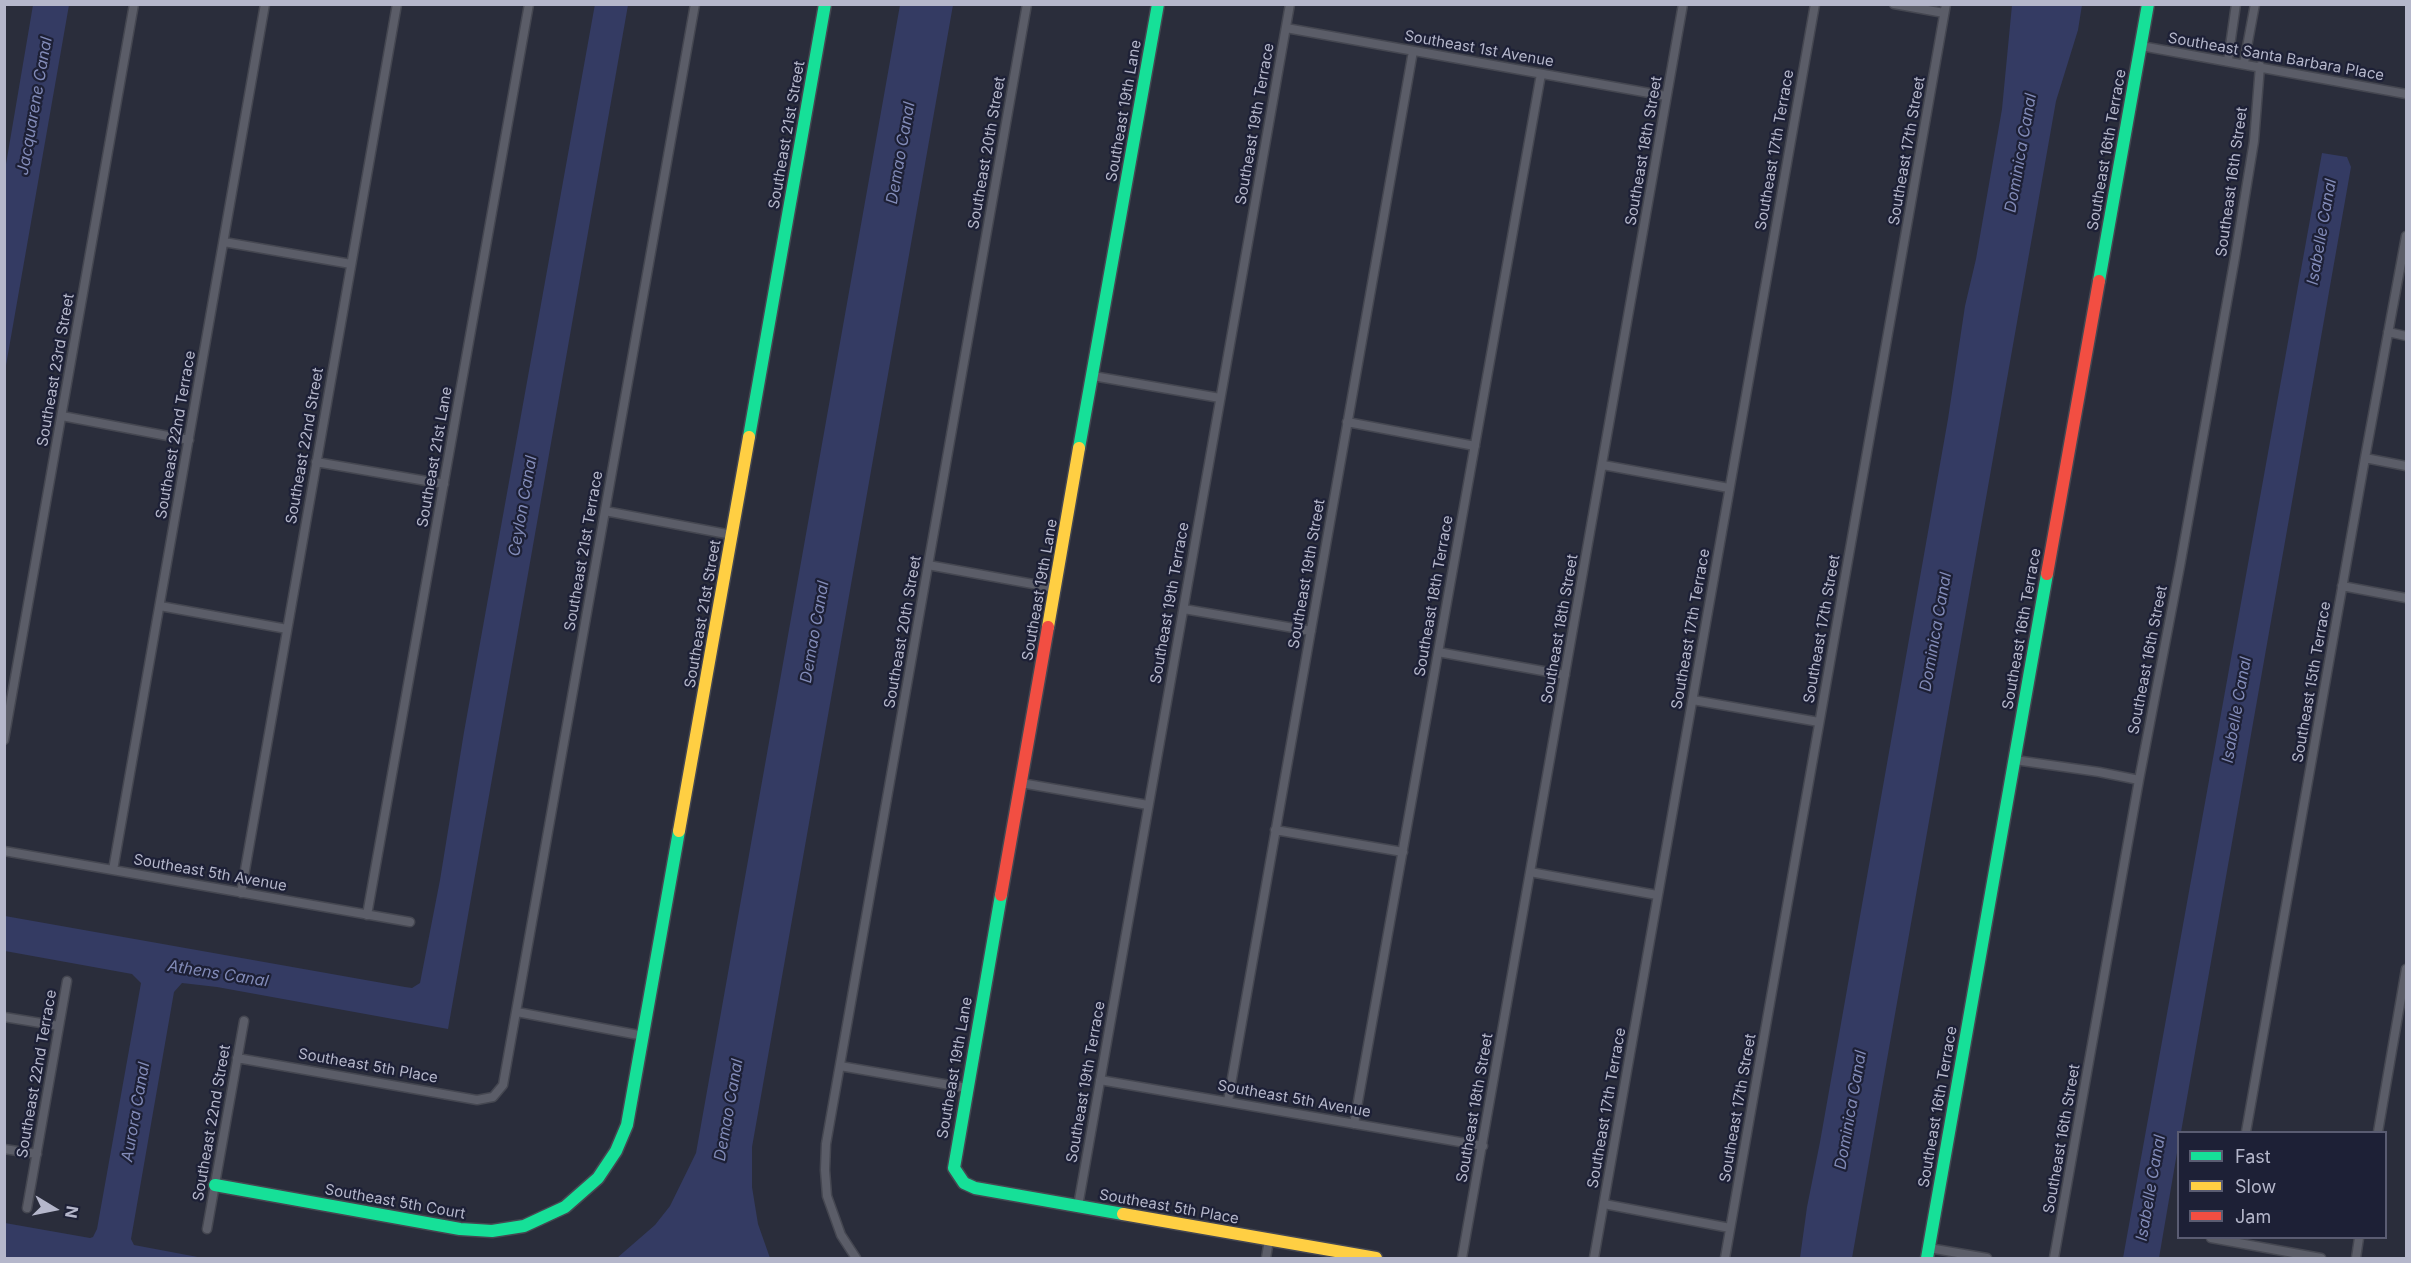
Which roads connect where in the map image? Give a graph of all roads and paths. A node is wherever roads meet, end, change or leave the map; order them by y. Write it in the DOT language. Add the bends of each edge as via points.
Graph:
graph roads {
  1 [pos="134,4"];
  2 [pos="265,4"];
  3 [pos="397,4"];
  4 [pos="529,4"];
  5 [pos="695,4"];
  6 [pos="825,4"];
  7 [pos="1027,4"];
  8 [pos="1158,4"];
  9 [pos="1290,4"];
  10 [pos="1683,4"];
  11 [pos="1815,4"];
  12 [pos="1894,4"];
  13 [pos="2148,4"];
  14 [pos="2236,4"];
  15 [pos="2255,4"];
  16 [pos="1945,9"];
  17 [pos="1286,28"];
  18 [pos="2141,46"];
  19 [pos="1413,51"];
  20 [pos="2228,60"];
  21 [pos="2244,63"];
  22 [pos="2260,66"];
  23 [pos="1541,74"];
  24 [pos="2406,94"];
  25 [pos="1666,96"];
  26 [pos="2406,236"];
  27 [pos="224,242"];
  28 [pos="351,264"];
  29 [pos="2388,332"];
  30 [pos="2406,336"];
  31 [pos="1093,376"];
  32 [pos="1220,398"];
  33 [pos="62,416"];
  34 [pos="1347,422"];
  35 [pos="189,440"];
  36 [pos="1474,446"];
  37 [pos="2365,458"];
  38 [pos="316,462"];
  39 [pos="1603,465"];
  40 [pos="2406,466"];
  41 [pos="444,484"];
  42 [pos="1729,488"];
  43 [pos="605,511"];
  44 [pos="732,535"];
  45 [pos="928,565"];
  46 [pos="2342,586"];
  47 [pos="1055,588"];
  48 [pos="2406,598"];
  49 [pos="160,606"];
  50 [pos="1184,609"];
  51 [pos="287,629"];
  52 [pos="1311,632"];
  53 [pos="1438,652"];
  54 [pos="1565,675"];
  55 [pos="1693,700"];
  56 [pos="1819,722"];
  57 [pos="4,740"];
  58 [pos="2015,760"];
  59 [pos="2139,780"];
  60 [pos="1021,783"];
  61 [pos="1148,805"];
  62 [pos="1275,830"];
  63 [pos="4,851"];
  64 [pos="1403,852"];
  65 [pos="113,870"];
  66 [pos="1530,872"];
  67 [pos="241,892"];
  68 [pos="1658,895"];
  69 [pos="367,915"];
  70 [pos="410,922"];
  71 [pos="2406,969"];
  72 [pos="67,981"];
  73 [pos="2403,1007"];
  74 [pos="517,1012"];
  75 [pos="4,1017"];
  76 [pos="244,1021"];
  77 [pos="58,1026"];
  78 [pos="644,1036"];
  79 [pos="237,1058"];
  80 [pos="840,1066"];
  81 [pos="1100,1080"];
  82 [pos="967,1088"];
  83 [pos="493,1097"];
  84 [pos="1228,1101"];
  85 [pos="1354,1124"];
  86 [pos="2246,1131"];
  87 [pos="2378,1131"];
  88 [pos="1483,1146"];
  89 [pos="4,1149"];
  90 [pos="37,1154"];
  91 [pos="960,1179"];
  92 [pos="216,1185"];
  93 [pos="1604,1204"];
  94 [pos="1078,1206"];
  95 [pos="565,1207"];
  96 [pos="27,1208"];
  97 [pos="1730,1228"];
  98 [pos="207,1229"];
  99 [pos="2226,1239"];
  100 [pos="2360,1239"];
  101 [pos="1269,1240"];
  102 [pos="1928,1253"];
  103 [pos="856,1258"];
  104 [pos="1266,1258"];
  105 [pos="1376,1258"];
  106 [pos="1462,1258"];
  107 [pos="1594,1258"];
  108 [pos="1725,1258"];
  109 [pos="1987,1258"];
  110 [pos="2055,1258"];
  111 [pos="2321,1258"];
  112 [pos="2356,1258"];
  1 -- 33 [label="street, Southeast 23rd Street"];
  2 -- 27 [label="street, Southeast 22nd Terrace"];
  3 -- 28 [label="street, Southeast 22nd Street"];
  4 -- 41 [label="street, Southeast 21st Lane"];
  5 -- 43 [label="street, Southeast 21st Terrace"];
  6 -- 44 [label="street, Southeast 21st Street"];
  7 -- 45 [label="street, Southeast 20th Street"];
  8 -- 31 [label="street, Southeast 19th Lane"];
  9 -- 17 [label="street, Southeast 19th Terrace"];
  10 -- 25 [label="street, Southeast 18th Street"];
  11 -- 42 [label="street, Southeast 17th Terrace"];
  12 -- 16 [label="street"];
  13 -- 18 [label="street, Southeast 16th Terrace"];
  14 -- 20 [label="street"];
  15 -- 21 [label="street"];
  16 -- 56 [label="street, Southeast 17th Street"];
  17 -- 19 [label="street, Southeast 1st Avenue"];
  17 -- 32 [label="street, Southeast 19th Terrace"];
  18 -- 20 [label="street, Southeast Santa Barbara Place"];
  18 -- 58 [label="street, Southeast 16th Terrace"];
  19 -- 23 [label="street, Southeast 1st Avenue"];
  19 -- 34 [label="street, Southeast 19th Street"];
  20 -- 21 [label="street, Southeast Santa Barbara Place"];
  21 -- 22 [label="street, Southeast Santa Barbara Place"];
  22 -- 24 [label="street, Southeast Santa Barbara Place"];
  22 -- 59 [label="street, Southeast 16th Street" via="2254,141 2235,257"];
  23 -- 25 [label="street, Southeast 1st Avenue"];
  23 -- 36 [label="street, Southeast 18th Terrace"];
  25 -- 39 [label="street, Southeast 18th Street"];
  26 -- 29 [label="street, Southeast 15th Terrace"];
  27 -- 28 [label="street"];
  27 -- 35 [label="street, Southeast 22nd Terrace"];
  28 -- 38 [label="street, Southeast 22nd Street"];
  29 -- 30 [label="street"];
  29 -- 37 [label="street, Southeast 15th Terrace"];
  31 -- 32 [label="street"];
  31 -- 47 [label="street, Southeast 19th Lane"];
  32 -- 50 [label="street, Southeast 19th Terrace"];
  33 -- 35 [label="street"];
  33 -- 57 [label="street, Southeast 23rd Street"];
  34 -- 36 [label="street"];
  34 -- 52 [label="street, Southeast 19th Street"];
  35 -- 49 [label="street, Southeast 22nd Terrace"];
  36 -- 53 [label="street, Southeast 18th Terrace"];
  37 -- 40 [label="street"];
  37 -- 46 [label="street, Southeast 15th Terrace"];
  38 -- 41 [label="street"];
  38 -- 51 [label="street, Southeast 22nd Street"];
  39 -- 42 [label="street"];
  39 -- 54 [label="street, Southeast 18th Street"];
  41 -- 69 [label="street, Southeast 21st Lane"];
  42 -- 55 [label="street, Southeast 17th Terrace"];
  43 -- 44 [label="street"];
  43 -- 74 [label="street, Southeast 21st Terrace"];
  44 -- 78 [label="street, Southeast 21st Street"];
  45 -- 47 [label="street"];
  45 -- 80 [label="street, Southeast 20th Street"];
  46 -- 48 [label="street"];
  46 -- 86 [label="street, Southeast 15th Terrace"];
  47 -- 60 [label="street, Southeast 19th Lane"];
  49 -- 51 [label="street"];
  49 -- 65 [label="street, Southeast 22nd Terrace"];
  50 -- 52 [label="street"];
  50 -- 61 [label="street, Southeast 19th Terrace"];
  51 -- 67 [label="street, Southeast 22nd Street"];
  52 -- 62 [label="street, Southeast 19th Street"];
  53 -- 54 [label="street"];
  53 -- 64 [label="street, Southeast 18th Terrace"];
  54 -- 66 [label="street, Southeast 18th Street"];
  55 -- 56 [label="street"];
  55 -- 68 [label="street, Southeast 17th Terrace"];
  56 -- 97 [label="street, Southeast 17th Street"];
  58 -- 59 [label="street"];
  58 -- 102 [label="street, Southeast 16th Terrace"];
  59 -- 110 [label="street, Southeast 16th Street"];
  60 -- 61 [label="street"];
  60 -- 82 [label="street, Southeast 19th Lane"];
  61 -- 81 [label="street, Southeast 19th Terrace"];
  62 -- 64 [label="street"];
  62 -- 84 [label="street, Southeast 19th Street"];
  63 -- 65 [label="street, Southeast 5th Avenue"];
  64 -- 85 [label="street, Southeast 18th Terrace"];
  65 -- 67 [label="street, Southeast 5th Avenue"];
  66 -- 68 [label="street"];
  66 -- 88 [label="street, Southeast 18th Street"];
  67 -- 69 [label="street, Southeast 5th Avenue"];
  68 -- 93 [label="street, Southeast 17th Terrace"];
  69 -- 70 [label="street, Southeast 5th Avenue"];
  71 -- 73 [label="street"];
  72 -- 77 [label="street, Southeast 22nd Terrace"];
  73 -- 87 [label="street"];
  74 -- 78 [label="street"];
  74 -- 83 [label="street, Southeast 21st Terrace" via="503,1085"];
  75 -- 77 [label="street"];
  76 -- 79 [label="street, Southeast 22nd Street"];
  77 -- 90 [label="street, Southeast 22nd Terrace"];
  78 -- 95 [label="street, Southeast 21st Street" via="628,1121 616,1151 598,1178"];
  79 -- 83 [label="street, Southeast 5th Place" via="477,1101"];
  79 -- 92 [label="street, Southeast 22nd Street"];
  80 -- 82 [label="street"];
  80 -- 103 [label="street, Southeast 20th Street" via="826,1144 825,1182 835,1221"];
  81 -- 84 [label="street, Southeast 5th Avenue"];
  81 -- 94 [label="street, Southeast 19th Terrace"];
  82 -- 91 [label="street, Southeast 19th Lane" via="954,1161"];
  84 -- 85 [label="street, Southeast 5th Avenue"];
  85 -- 88 [label="street, Southeast 5th Avenue"];
  88 -- 106 [label="street, Southeast 18th Street"];
  89 -- 90 [label="street"];
  90 -- 96 [label="street, Southeast 22nd Terrace"];
  91 -- 94 [label="street, Southeast 5th Place" via="975,1188"];
  92 -- 95 [label="street, Southeast 5th Court" via="476,1231 516,1228"];
  92 -- 98 [label="street, Southeast 22nd Street"];
  93 -- 97 [label="street"];
  93 -- 107 [label="street, Southeast 17th Terrace"];
  94 -- 101 [label="street, Southeast 5th Place"];
  97 -- 108 [label="street, Southeast 17th Street"];
  99 -- 111 [label="street"];
  100 -- 112 [label="street"];
  101 -- 104 [label="street"];
  101 -- 105 [label="street, Southeast 5th Place"];
  102 -- 109 [label="street"];
}
